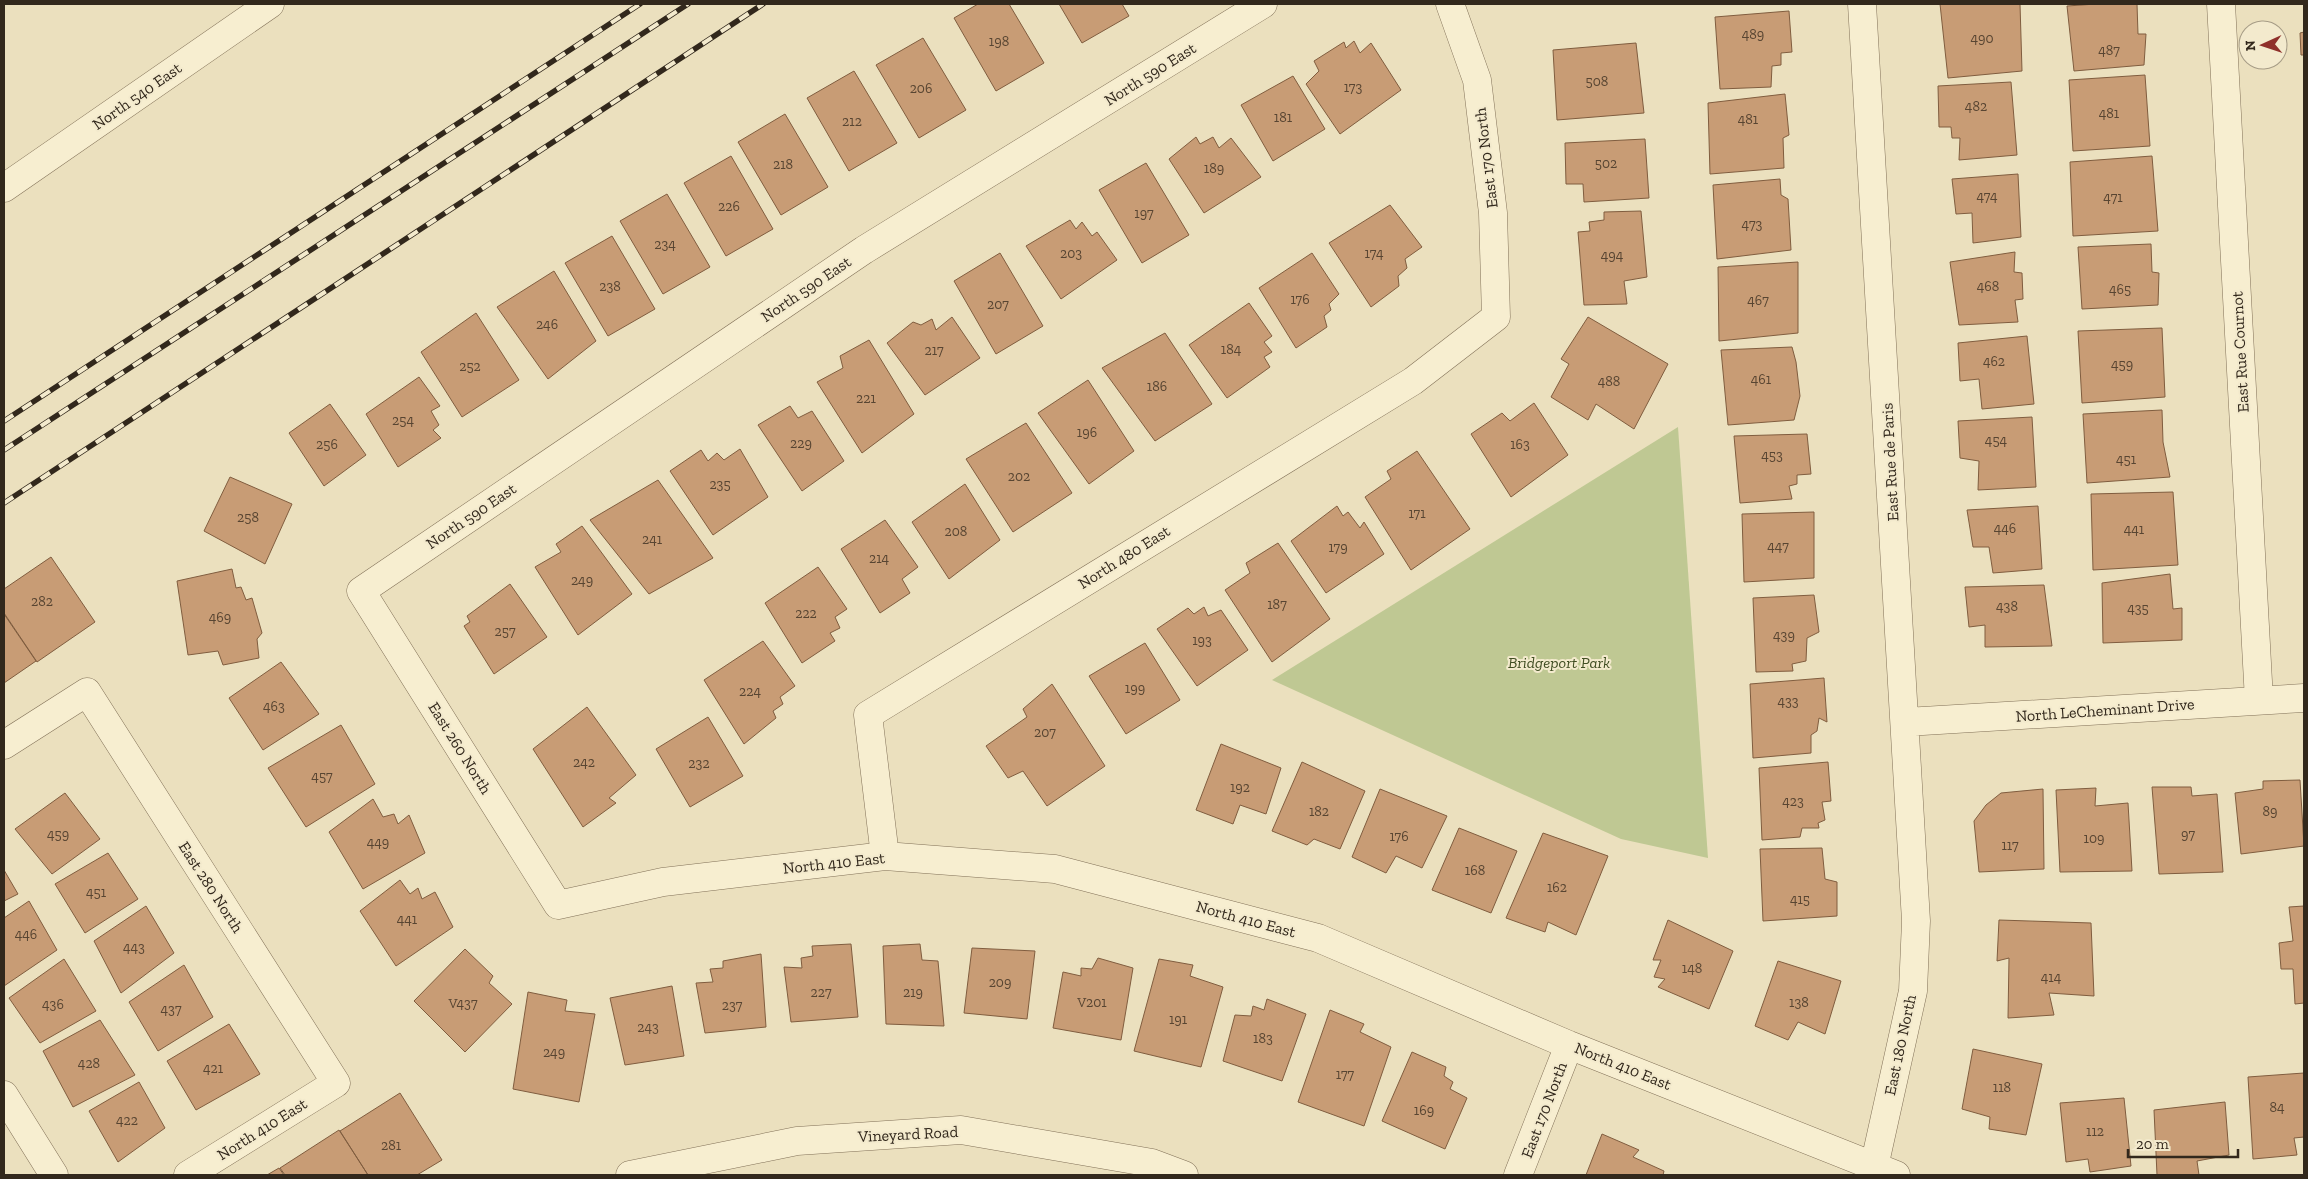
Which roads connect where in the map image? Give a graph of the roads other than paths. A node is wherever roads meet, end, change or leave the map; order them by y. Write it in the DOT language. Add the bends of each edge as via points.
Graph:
graph roads {
  1 [pos="270,4"];
  2 [pos="1263,4"];
  3 [pos="1450,4"];
  4 [pos="1862,4"];
  5 [pos="2221,4"];
  6 [pos="4,188"];
  7 [pos="1496,317"];
  8 [pos="361,591"];
  9 [pos="2304,698"];
  10 [pos="2259,700"];
  11 [pos="1906,722"];
  12 [pos="4,745"];
  13 [pos="885,856"];
  14 [pos="558,905"];
  15 [pos="1916,920"];
  16 [pos="1569,1045"];
  17 [pos="336,1083"];
  18 [pos="4,1095"];
  19 [pos="1885,1171"];
  20 [pos="54,1175"];
  21 [pos="188,1175"];
  22 [pos="630,1175"];
  23 [pos="1184,1175"];
  24 [pos="1518,1175"];
  1 -- 6 [label="street, North 540 East"];
  2 -- 8 [label="street, North 590 East" via="864,250"];
  3 -- 7 [label="street, East 170 North" via="1478,80 1493,213"];
  4 -- 11 [label="street, East Rue de Paris"];
  5 -- 10 [label="street, East Rue Cournot"];
  7 -- 13 [label="street, North 480 East" via="1413,381 868,715"];
  8 -- 14 [label="street, East 260 North"];
  9 -- 10 [label="street, North LeCheminant Drive"];
  10 -- 11 [label="street, North LeCheminant Drive"];
  11 -- 15 [label="street, East Rue de Paris"];
  12 -- 17 [label="street, East 280 North" via="87,692"];
  13 -- 14 [label="street, North 410 East" via="662,882"];
  13 -- 16 [label="street, North 410 East" via="1055,869 1318,938"];
  15 -- 19 [label="street, East 180 North" via="1913,991"];
  16 -- 19 [label="street, North 410 East"];
  16 -- 24 [label="street, East 170 North"];
  17 -- 21 [label="street, North 410 East"];
  18 -- 20 [label="street"];
  22 -- 23 [label="street, Vineyard Road" via="797,1142 960,1130 1152,1162"];
}
